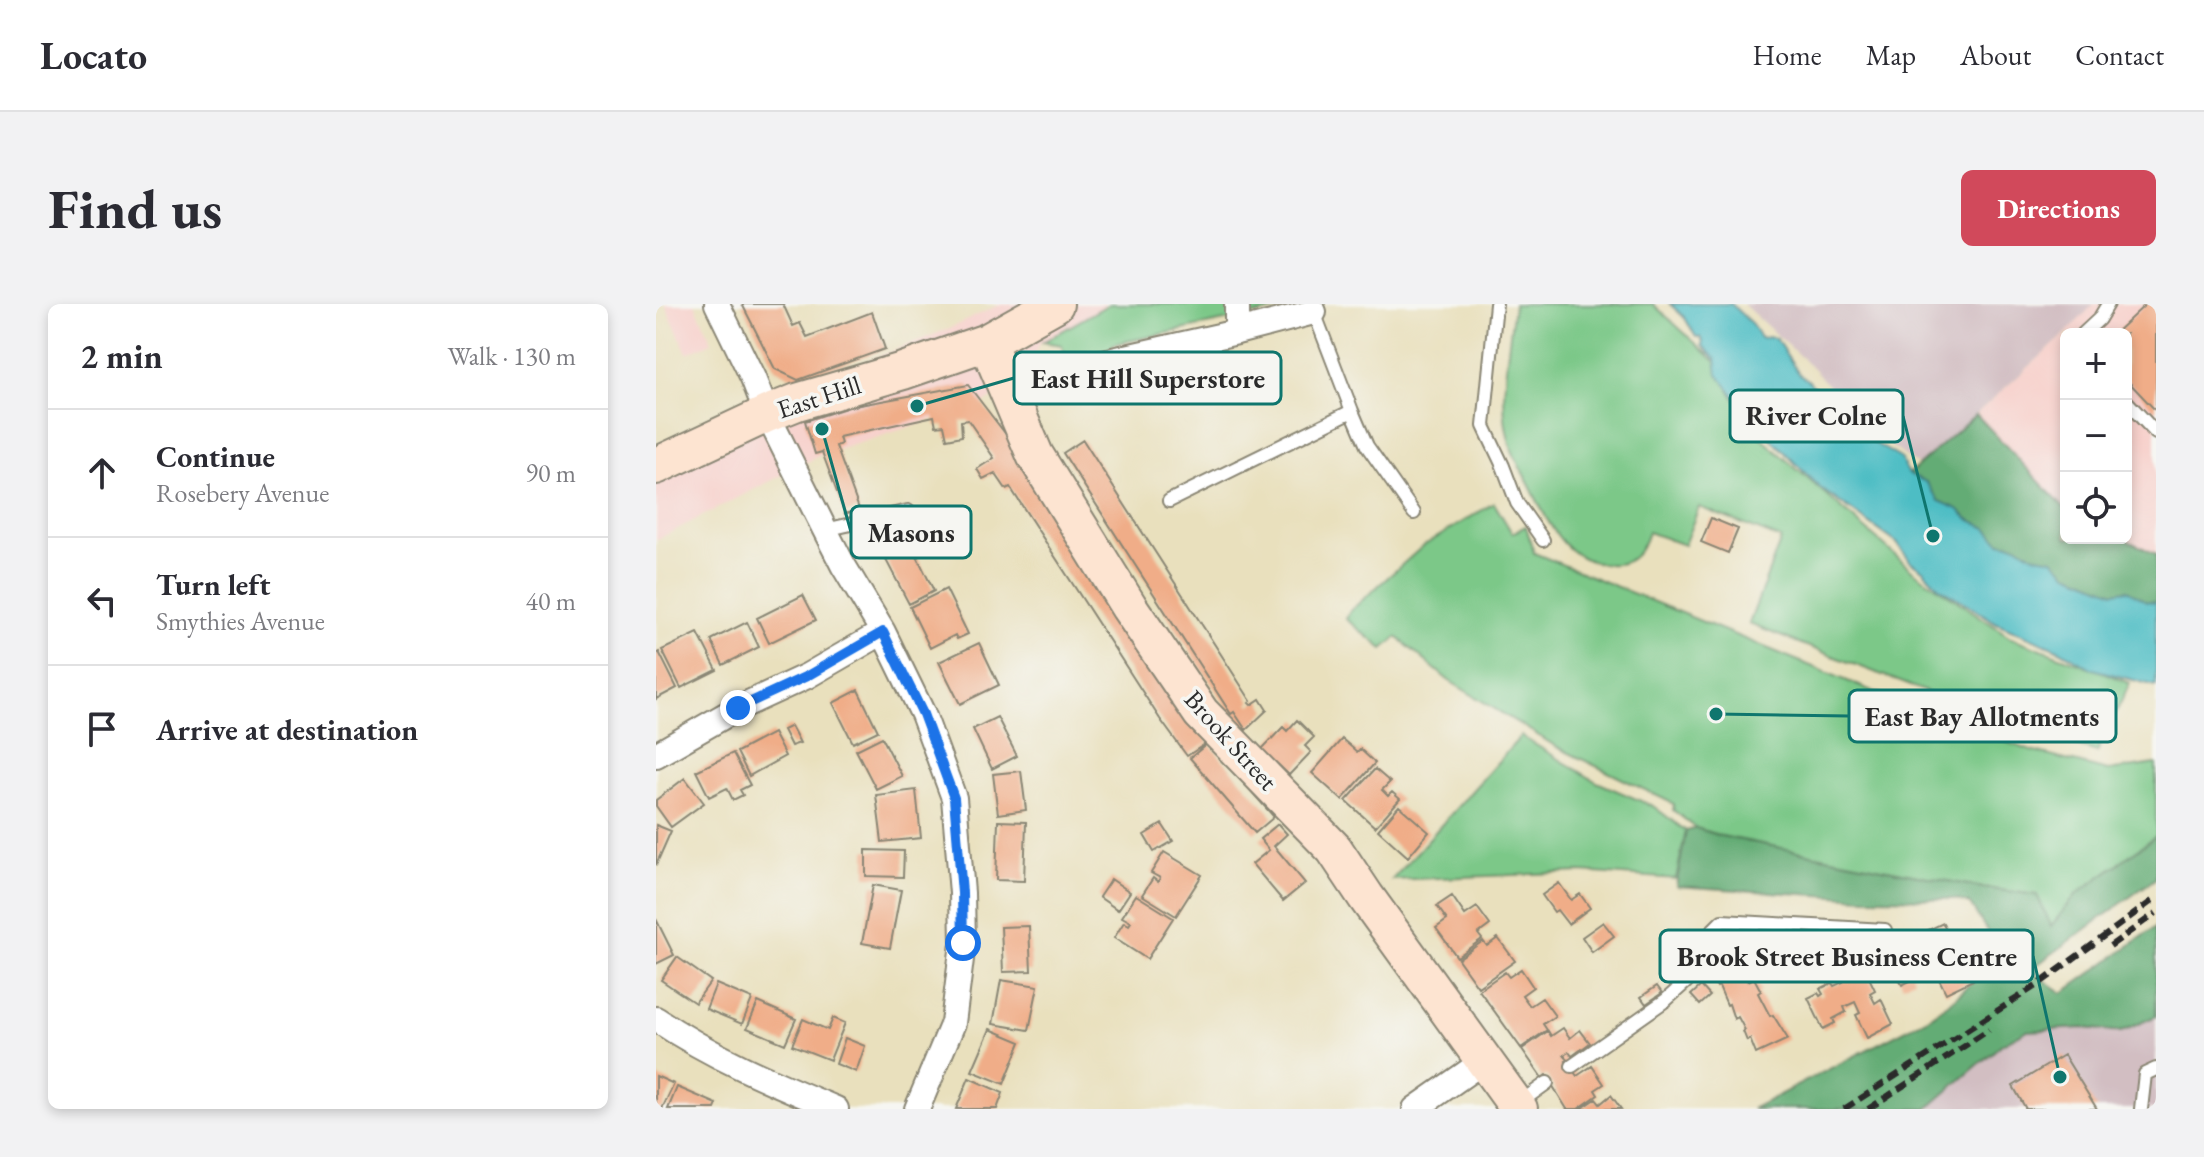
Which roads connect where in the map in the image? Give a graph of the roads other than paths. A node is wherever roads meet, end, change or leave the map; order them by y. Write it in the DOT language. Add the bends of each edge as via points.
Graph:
graph roads {
  1 [pos="717,304"];
  2 [pos="1055,304"];
  3 [pos="1237,304"];
  4 [pos="1496,304"];
  5 [pos="2108,304"];
  6 [pos="1314,312"];
  7 [pos="2089,328"];
  8 [pos="1237,332"];
  9 [pos="987,342"];
  10 [pos="1051,364"];
  11 [pos="2132,407"];
  12 [pos="1352,411"];
  13 [pos="767,414"];
  14 [pos="2156,433"];
  15 [pos="656,466"];
  16 [pos="1169,501"];
  17 [pos="908,511"];
  18 [pos="1414,513"];
  19 [pos="825,530"];
  20 [pos="1543,540"];
  21 [pos="883,632"];
  22 [pos="656,755"];
  23 [pos="1885,930"];
  24 [pos="656,1019"];
  25 [pos="1485,1060"];
  26 [pos="1572,1066"];
  27 [pos="2156,1069"];
  28 [pos="1547,1083"];
  29 [pos="1518,1107"];
  30 [pos="836,1109"];
  31 [pos="917,1109"];
  32 [pos="1415,1109"];
  33 [pos="2141,1109"];
  1 -- 13 [label="street"];
  2 -- 9 [label="street, East Hill"];
  3 -- 8 [label="street"];
  4 -- 20 [label="lane" via="1484,426 1517,503"];
  5 -- 7 [label="lane"];
  6 -- 8 [label="street"];
  6 -- 12 [label="lane"];
  8 -- 10 [label="street" via="1104,362"];
  9 -- 13 [label="street, East Hill"];
  9 -- 25 [label="street, Brook Street" via="1035,455 1201,713 1334,849"];
  11 -- 14 [label="lane"];
  12 -- 16 [label="lane"];
  12 -- 18 [label="lane" via="1367,446"];
  13 -- 15 [label="street, East Hill"];
  13 -- 19 [label="street"];
  17 -- 19 [label="lane"];
  19 -- 21 [label="street"];
  21 -- 22 [label="street"];
  21 -- 31 [label="street" via="923,714 954,798 962,893 963,943 953,1023"];
  23 -- 26 [label="lane" via="1722,921 1686,982"];
  24 -- 30 [label="street" via="764,1079"];
  25 -- 29 [label="street, Brook Street"];
  25 -- 32 [label="street"];
  27 -- 33 [label="lane" via="2145,1074"];
  28 -- 29 [label="lane"];
}
